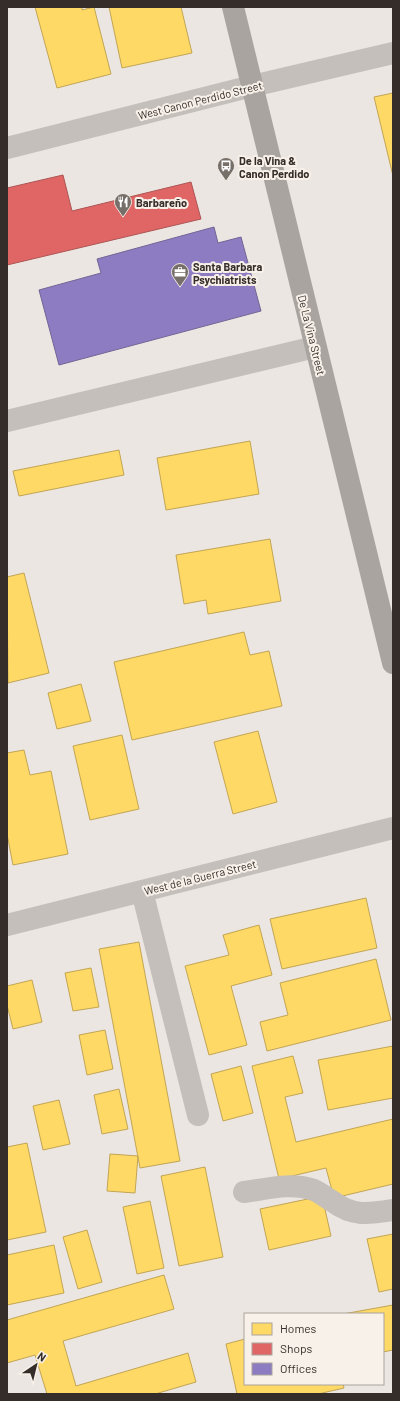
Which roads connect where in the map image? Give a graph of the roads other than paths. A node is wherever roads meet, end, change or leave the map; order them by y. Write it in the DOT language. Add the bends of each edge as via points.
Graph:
graph roads {
  1 [pos="233,7"];
  2 [pos="393,53"];
  3 [pos="252,86"];
  4 [pos="7,148"];
  5 [pos="315,347"];
  6 [pos="7,421"];
  7 [pos="393,663"];
  8 [pos="393,828"];
  9 [pos="142,891"];
  10 [pos="7,925"];
  11 [pos="198,1115"];
  12 [pos="244,1192"];
  13 [pos="393,1210"];
  1 -- 3 [label="main road, De La Vina Street"];
  2 -- 3 [label="street, West Canon Perdido Street"];
  3 -- 4 [label="street, West Canon Perdido Street"];
  3 -- 5 [label="main road, De La Vina Street"];
  5 -- 6 [label="street"];
  5 -- 7 [label="main road, De La Vina Street"];
  8 -- 9 [label="street, West de la Guerra Street"];
  9 -- 10 [label="street, West de la Guerra Street"];
  9 -- 11 [label="street"];
  12 -- 13 [label="street" via="285,1186 300,1187 322,1193 332,1202 361,1214"];
}
